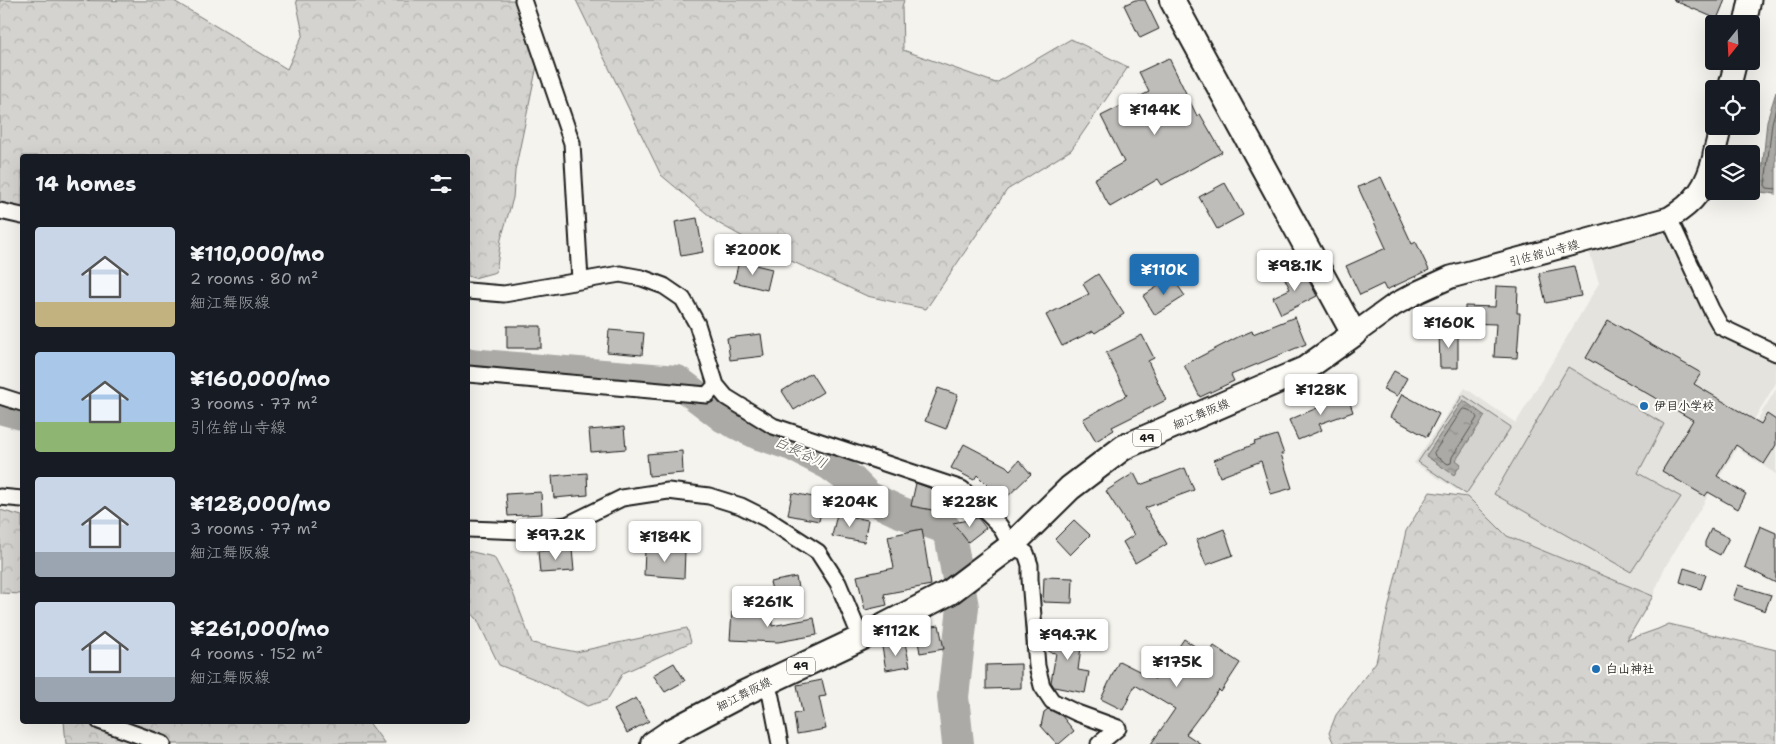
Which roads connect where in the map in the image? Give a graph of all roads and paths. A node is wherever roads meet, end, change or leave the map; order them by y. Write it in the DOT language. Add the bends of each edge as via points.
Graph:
graph roads {
  1 [pos="523,0"];
  2 [pos="1172,0"];
  3 [pos="1750,0"];
  4 [pos="1747,15"];
  5 [pos="1705,184"];
  6 [pos="0,212"];
  7 [pos="20,216"];
  8 [pos="1668,218"];
  9 [pos="580,280"];
  10 [pos="470,291"];
  11 [pos="1354,334"];
  12 [pos="1776,353"];
  13 [pos="470,374"];
  14 [pos="716,385"];
  15 [pos="0,396"];
  16 [pos="20,402"];
  17 [pos="0,497"];
  18 [pos="20,499"];
  19 [pos="470,529"];
  20 [pos="1011,546"];
  21 [pos="861,638"];
  22 [pos="766,682"];
  23 [pos="107,724"];
  24 [pos="162,744"];
  25 [pos="653,744"];
  26 [pos="780,744"];
  27 [pos="1099,744"];
  1 -- 9 [label="street" via="572,143"];
  2 -- 11 [label="main road"];
  3 -- 4 [label="main road"];
  5 -- 8 [label="main road, 引佐舘山寺線" via="1694,200"];
  6 -- 7 [label="street"];
  8 -- 11 [label="main road, 引佐舘山寺線" via="1451,277 1394,305"];
  8 -- 12 [label="street" via="1721,327"];
  9 -- 10 [label="street" via="504,294"];
  9 -- 14 [label="street" via="620,274 642,278 664,286 684,299 697,324"];
  11 -- 20 [label="main road, 細江舞阪線 / 49" via="1305,369 1124,448 1070,488"];
  13 -- 14 [label="street" via="708,395"];
  14 -- 20 [label="street" via="726,397 773,426 962,489 1000,526"];
  15 -- 16 [label="street"];
  17 -- 18 [label="street"];
  19 -- 21 [label="street" via="524,531 567,525 622,498 668,491 717,499 767,519 818,552 838,584"];
  20 -- 21 [label="main road, 細江舞阪線 / 49" via="957,586"];
  20 -- 27 [label="street" via="1026,553 1030,565 1037,666 1042,686 1052,701 1118,728"];
  21 -- 22 [label="main road, 細江舞阪線 / 49"];
  22 -- 25 [label="main road, 細江舞阪線 / 49"];
  22 -- 26 [label="street"];
  23 -- 24 [label="street"];
}
